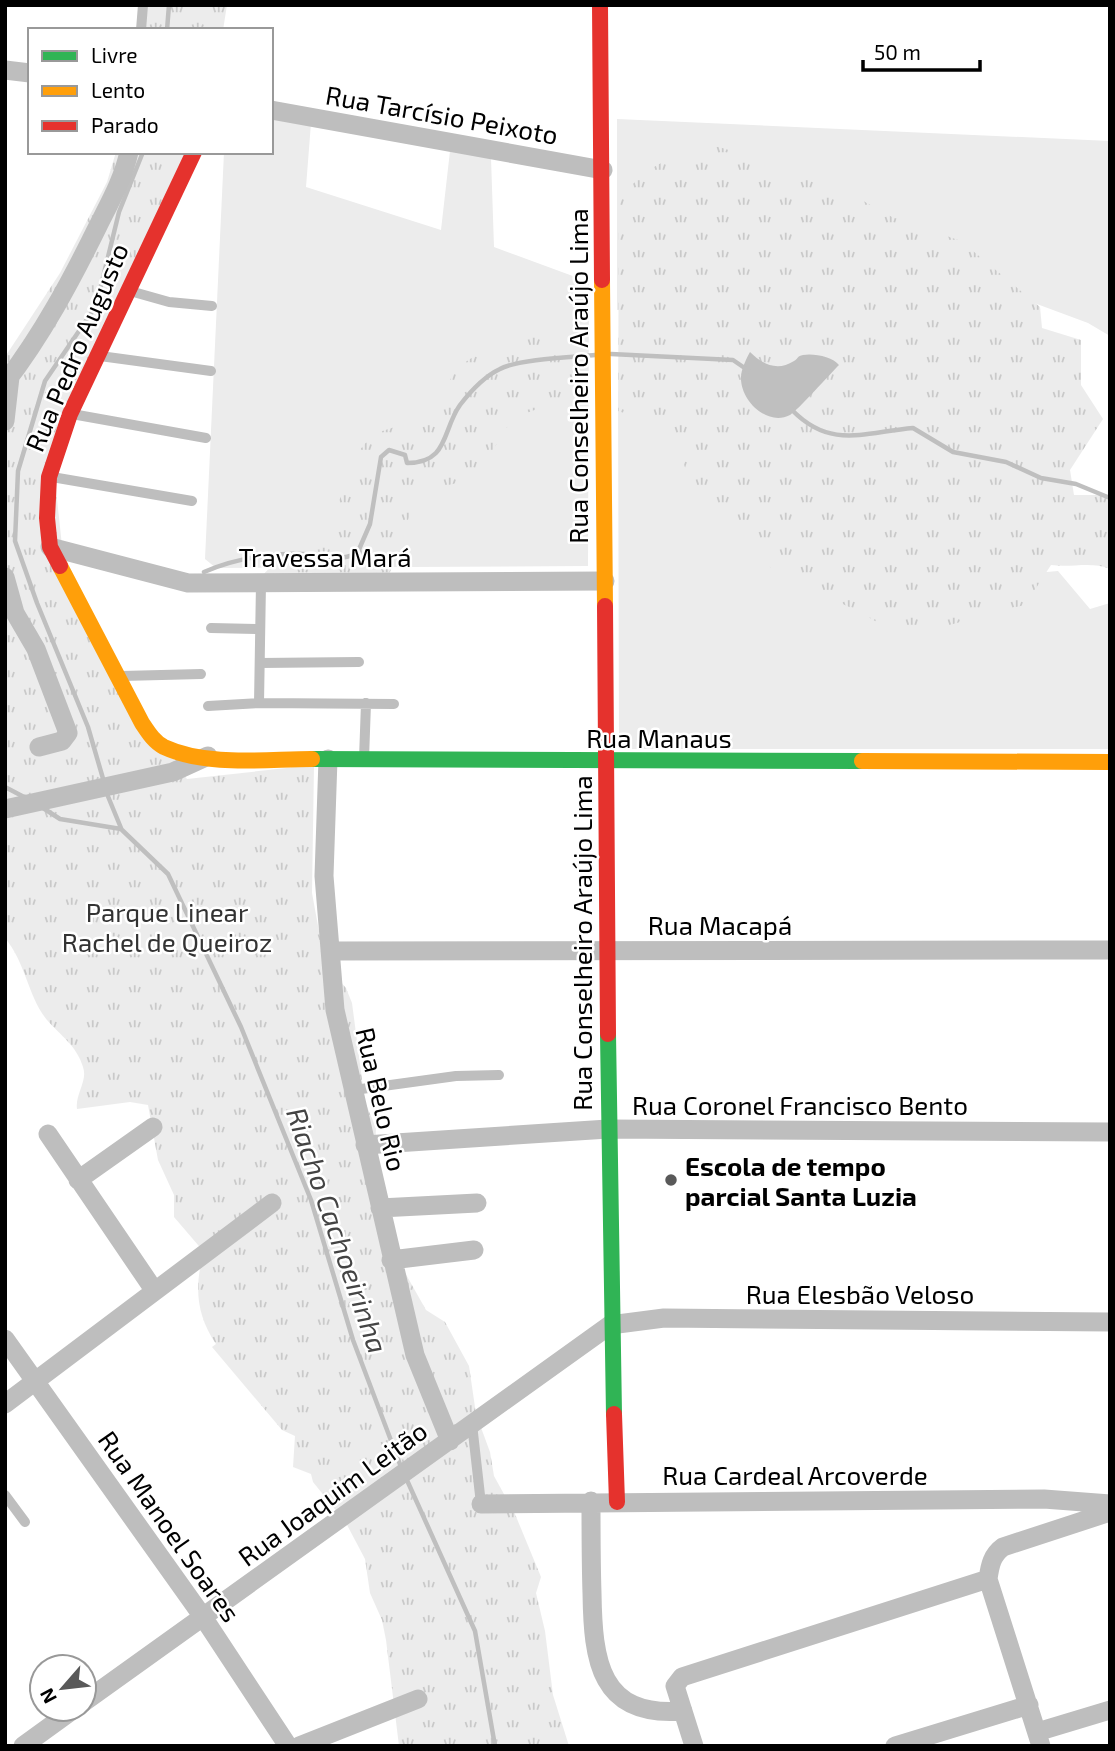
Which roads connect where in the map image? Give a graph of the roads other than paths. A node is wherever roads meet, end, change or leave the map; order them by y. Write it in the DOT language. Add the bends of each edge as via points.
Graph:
graph roads {
  1 [pos="143,5"];
  2 [pos="600,5"];
  3 [pos="141,28"];
  4 [pos="5,70"];
  5 [pos="28,73"];
  6 [pos="273,110"];
  7 [pos="128,154"];
  8 [pos="193,154"];
  9 [pos="603,170"];
  10 [pos="127,290"];
  11 [pos="212,306"];
  12 [pos="96,355"];
  13 [pos="211,371"];
  14 [pos="7,380"];
  15 [pos="70,414"];
  16 [pos="5,421"];
  17 [pos="206,438"];
  18 [pos="49,477"];
  19 [pos="192,501"];
  20 [pos="50,547"];
  21 [pos="5,577"];
  22 [pos="605,581"];
  23 [pos="261,583"];
  24 [pos="211,628"];
  25 [pos="260,629"];
  26 [pos="359,662"];
  27 [pos="260,663"];
  28 [pos="201,674"];
  29 [pos="118,677"];
  30 [pos="259,703"];
  31 [pos="366,703"];
  32 [pos="394,704"];
  33 [pos="208,706"];
  34 [pos="39,747"];
  35 [pos="209,756"];
  36 [pos="328,759"];
  37 [pos="364,759"];
  38 [pos="607,761"];
  39 [pos="1110,762"];
  40 [pos="5,809"];
  41 [pos="606,950"];
  42 [pos="1110,950"];
  43 [pos="330,951"];
  44 [pos="499,1075"];
  45 [pos="354,1090"];
  46 [pos="153,1128"];
  47 [pos="608,1129"];
  48 [pos="1110,1132"];
  49 [pos="48,1134"];
  50 [pos="365,1146"];
  51 [pos="78,1180"];
  52 [pos="272,1203"];
  53 [pos="477,1203"];
  54 [pos="380,1208"];
  55 [pos="474,1250"];
  56 [pos="391,1260"];
  57 [pos="154,1290"];
  58 [pos="1110,1322"];
  59 [pos="610,1325"];
  60 [pos="5,1339"];
  61 [pos="36,1382"];
  62 [pos="5,1404"];
  63 [pos="472,1424"];
  64 [pos="442,1446"];
  65 [pos="5,1495"];
  66 [pos="591,1501"];
  67 [pos="617,1502"];
  68 [pos="481,1504"];
  69 [pos="1110,1504"];
  70 [pos="1110,1512"];
  71 [pos="25,1522"];
  72 [pos="989,1572"];
  73 [pos="203,1617"];
  74 [pos="98,1692"];
  75 [pos="418,1699"];
  76 [pos="1029,1705"];
  77 [pos="1110,1710"];
  78 [pos="682,1711"];
  79 [pos="55,1723"];
  80 [pos="1039,1739"];
  81 [pos="23,1746"];
  82 [pos="288,1746"];
  83 [pos="299,1746"];
  84 [pos="694,1746"];
  85 [pos="895,1746"];
  1 -- 3 [label="lane"];
  2 -- 9 [label="street, Rua Conselheiro Araújo Lima"];
  4 -- 5 [label="street"];
  6 -- 9 [label="street, Rua Tarcísio Peixoto"];
  7 -- 14 [label="street, Rua Pedro Augusto" via="81,260 36,342"];
  8 -- 10 [label="street, Rua Pedro Augusto"];
  9 -- 22 [label="street, Rua Conselheiro Araújo Lima"];
  10 -- 11 [label="lane" via="169,302"];
  10 -- 12 [label="street, Rua Pedro Augusto"];
  12 -- 13 [label="lane"];
  12 -- 15 [label="street, Rua Pedro Augusto"];
  14 -- 16 [label="street"];
  15 -- 17 [label="lane"];
  15 -- 18 [label="street, Rua Pedro Augusto"];
  18 -- 19 [label="lane"];
  18 -- 20 [label="street, Rua Pedro Augusto"];
  20 -- 23 [label="street, Travessa Mará" via="188,583"];
  20 -- 29 [label="street, Rua Pedro Augusto"];
  21 -- 34 [label="street" via="15,613 36,649 68,733 62,741"];
  22 -- 23 [label="street, Travessa Mará"];
  22 -- 38 [label="street, Rua Conselheiro Araújo Lima"];
  23 -- 25 [label="lane"];
  24 -- 25 [label="lane"];
  25 -- 27 [label="lane"];
  26 -- 27 [label="lane"];
  27 -- 30 [label="lane"];
  28 -- 29 [label="lane"];
  29 -- 35 [label="street, Rua Pedro Augusto" via="142,723 162,746"];
  30 -- 31 [label="lane"];
  30 -- 33 [label="lane"];
  31 -- 32 [label="lane"];
  31 -- 37 [label="lane"];
  35 -- 36 [label="street, Rua Manaus"];
  35 -- 40 [label="street" via="173,772"];
  36 -- 37 [label="street, Rua Manaus"];
  36 -- 43 [label="street, Rua Belo Rio" via="324,876"];
  37 -- 38 [label="street, Rua Manaus"];
  38 -- 39 [label="street, Rua Manaus"];
  38 -- 41 [label="street, Rua Conselheiro Araújo Lima"];
  41 -- 42 [label="street, Rua Macapá"];
  41 -- 43 [label="street, Rua Macapá"];
  41 -- 47 [label="street, Rua Conselheiro Araújo Lima"];
  43 -- 45 [label="street, Rua Belo Rio" via="335,1010"];
  44 -- 45 [label="lane"];
  45 -- 50 [label="street, Rua Belo Rio"];
  46 -- 51 [label="street"];
  47 -- 48 [label="street, Rua Coronel Francisco Bento"];
  47 -- 50 [label="street, Rua Coronel Francisco Bento"];
  47 -- 59 [label="street, Rua Conselheiro Araújo Lima"];
  49 -- 51 [label="street"];
  50 -- 54 [label="street, Rua Belo Rio"];
  51 -- 57 [label="street"];
  52 -- 57 [label="street"];
  53 -- 54 [label="street"];
  54 -- 56 [label="street, Rua Belo Rio"];
  55 -- 56 [label="street"];
  56 -- 64 [label="street, Rua Belo Rio"];
  57 -- 61 [label="street"];
  58 -- 59 [label="street, Rua Elesbão Veloso" via="664,1318"];
  59 -- 63 [label="street, Rua Joaquim Leitão"];
  59 -- 67 [label="street, Rua Conselheiro Araújo Lima"];
  60 -- 61 [label="street, Rua Manoel Soares"];
  61 -- 62 [label="street"];
  61 -- 73 [label="street, Rua Manoel Soares"];
  63 -- 64 [label="street, Rua Joaquim Leitão"];
  63 -- 68 [label="lane"];
  64 -- 73 [label="street, Rua Joaquim Leitão"];
  65 -- 71 [label="lane"];
  66 -- 67 [label="street, Rua Cardeal Arcoverde"];
  66 -- 68 [label="street, Rua Cardeal Arcoverde"];
  66 -- 78 [label="street" via="592,1636 602,1674 608,1686 639,1709"];
  67 -- 69 [label="street, Rua Cardeal Arcoverde" via="1044,1499"];
  70 -- 72 [label="street" via="1003,1547 996,1552"];
  72 -- 76 [label="street"];
  72 -- 78 [label="street" via="682,1677 676,1686"];
  73 -- 74 [label="street, Rua Joaquim Leitão"];
  73 -- 82 [label="street, Rua Manoel Soares"];
  75 -- 83 [label="street"];
  76 -- 80 [label="street"];
  76 -- 85 [label="street"];
  77 -- 80 [label="street"];
  78 -- 84 [label="street"];
  79 -- 81 [label="street"];
}
